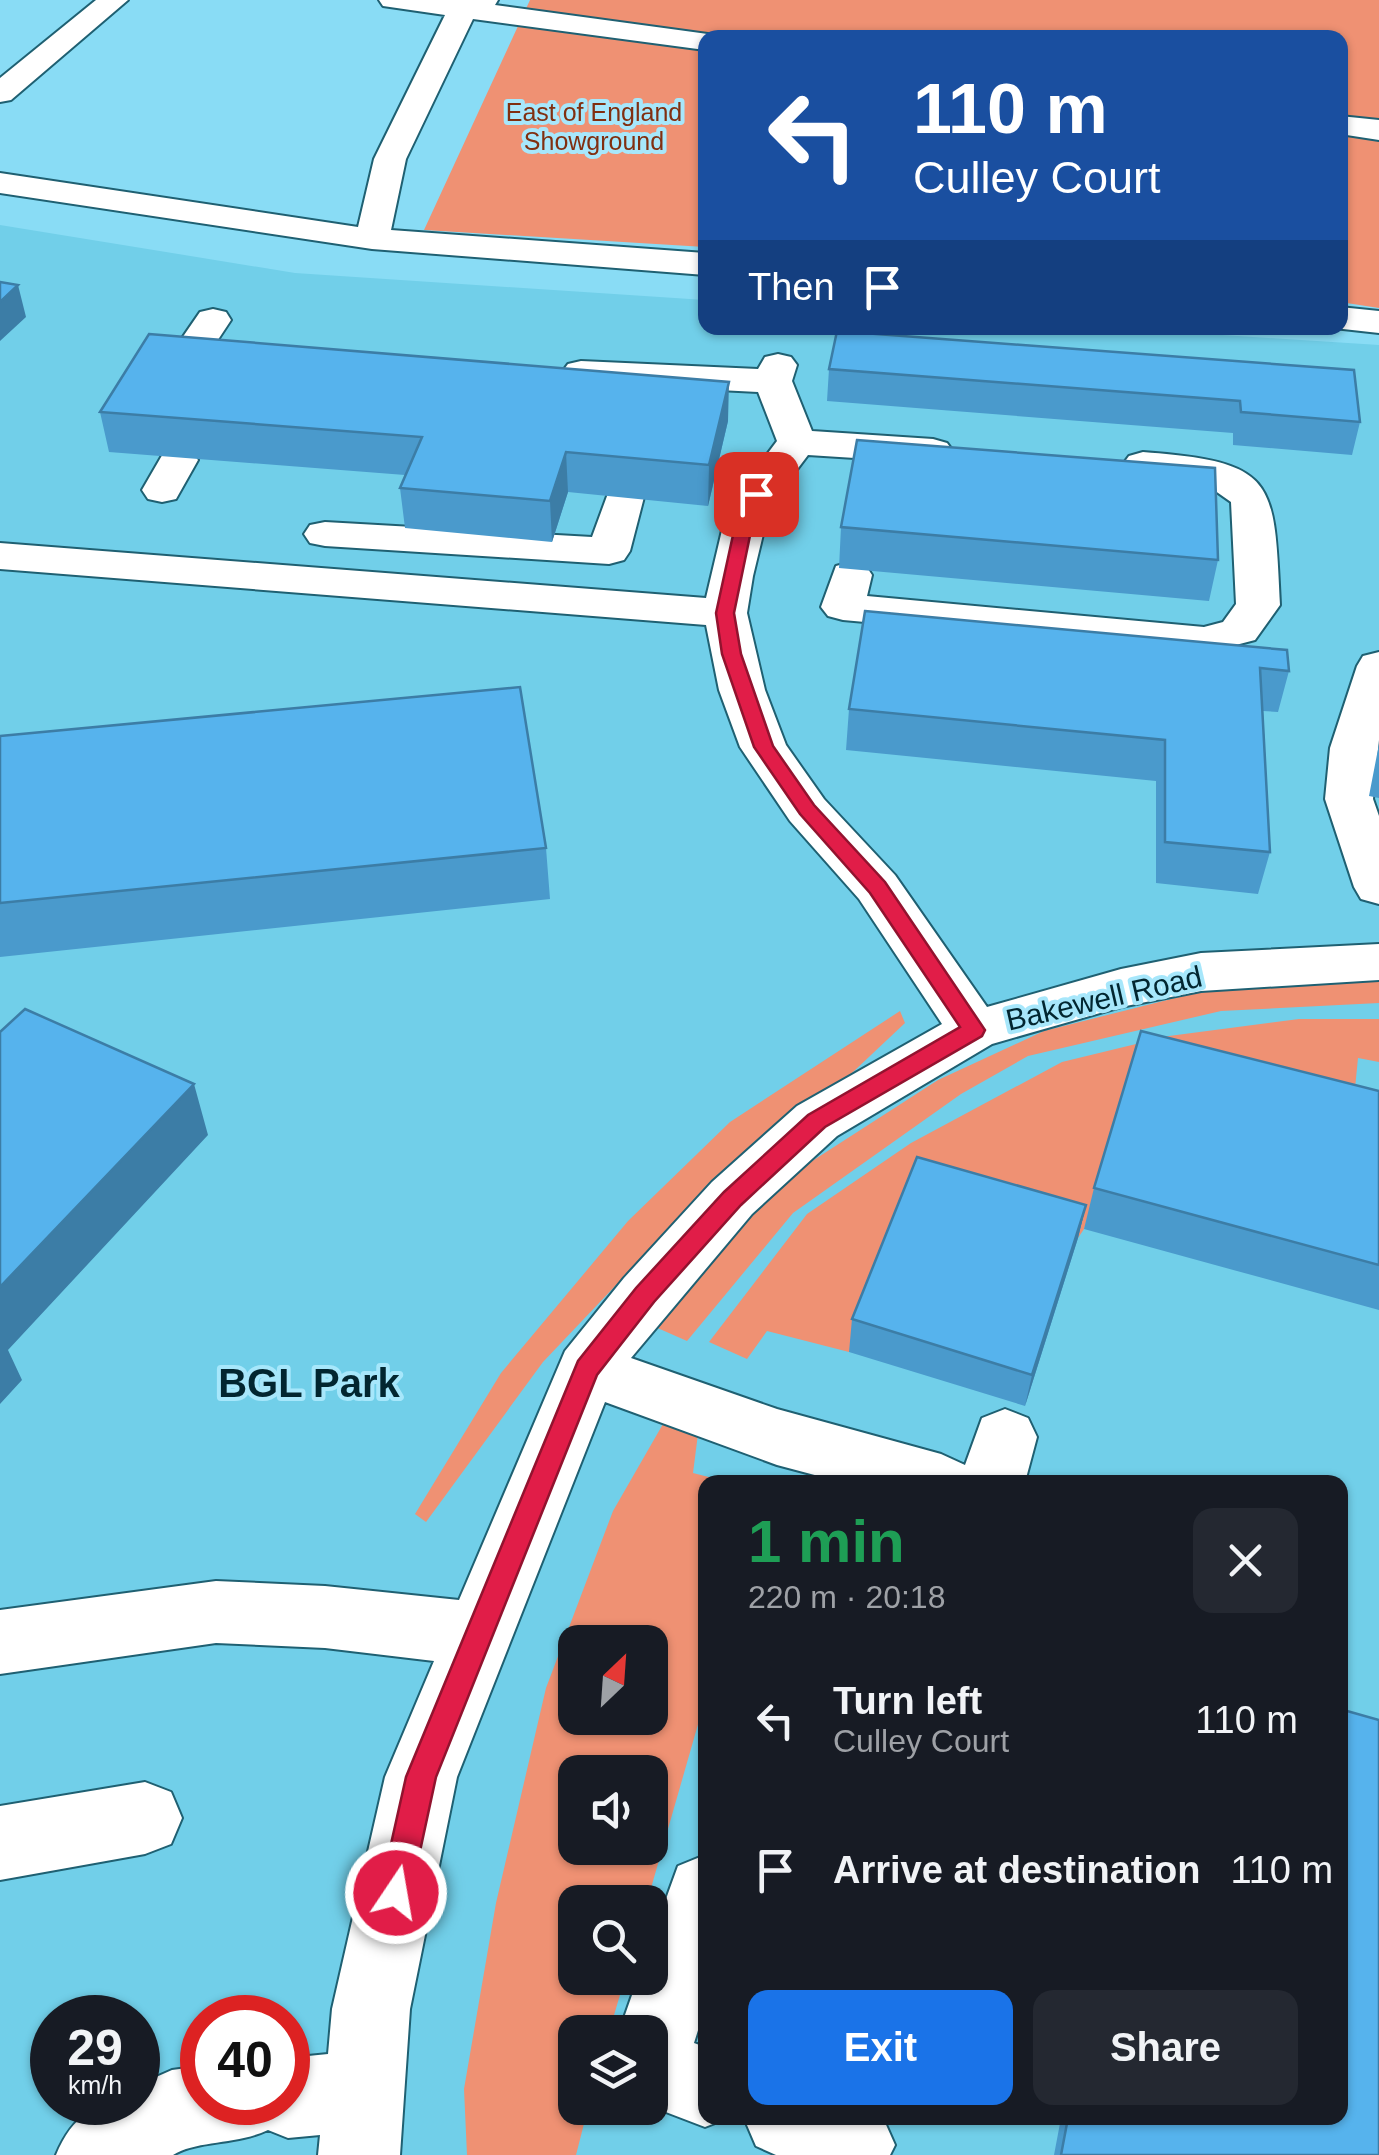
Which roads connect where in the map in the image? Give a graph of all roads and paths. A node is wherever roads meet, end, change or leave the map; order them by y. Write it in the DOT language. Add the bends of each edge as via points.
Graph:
graph roads {
  1 [pos="114,0"];
  2 [pos="393,0"];
  3 [pos="474,4"];
  4 [pos="698,40"];
  5 [pos="0,93"];
  6 [pos="1348,126"];
  7 [pos="1379,130"];
  8 [pos="0,184"];
  9 [pos="372,239"];
  10 [pos="698,263"];
  11 [pos="1348,319"];
  12 [pos="1379,322"];
  13 [pos="556,371"];
  14 [pos="797,442"];
  15 [pos="978,453"];
  16 [pos="1106,462"];
  17 [pos="624,497"];
  18 [pos="326,534"];
  19 [pos="0,556"];
  20 [pos="851,574"];
  21 [pos="725,613"];
  22 [pos="1379,666"];
  23 [pos="1379,886"];
  24 [pos="1379,962"];
  25 [pos="974,1030"];
  26 [pos="587,1369"];
  27 [pos="915,1475"];
  28 [pos="482,1634"];
  29 [pos="0,1642"];
  30 [pos="146,1818"];
  31 [pos="0,1843"];
  32 [pos="698,1914"];
  33 [pos="664,2015"];
  34 [pos="668,2073"];
  35 [pos="698,2084"];
  36 [pos="310,2106"];
  37 [pos="180,2109"];
  38 [pos="361,2123"];
  39 [pos="96,2155"];
  1 -- 5 [label="street"];
  2 -- 3 [label="street"];
  3 -- 4 [label="street"];
  3 -- 9 [label="street" via="390,159"];
  6 -- 7 [label="street"];
  8 -- 9 [label="street"];
  9 -- 10 [label="street"];
  11 -- 12 [label="street"];
  13 -- 14 [label="street" via="775,373"];
  14 -- 15 [label="street"];
  14 -- 21 [label="street" via="756,494"];
  16 -- 20 [label="street" via="1200,468 1236,485 1252,503 1258,606 1239,631 1205,640 1052,608 843,607"];
  17 -- 18 [label="street" via="627,548"];
  19 -- 21 [label="street"];
  21 -- 25 [label="street" via="763,747 807,810 877,888"];
  22 -- 23 [label="street" via="1349,798"];
  24 -- 25 [label="street, Bakewell Road" via="1201,972"];
  25 -- 26 [label="street, Bakewell Road" via="816,1121 732,1198"];
  26 -- 27 [label="street" via="777,1438"];
  26 -- 28 [label="street, Bakewell Road"];
  28 -- 29 [label="street" via="216,1612"];
  28 -- 38 [label="street, Bakewell Road" via="421,1777 370,2009"];
  30 -- 31 [label="street"];
  32 -- 33 [label="street"];
  34 -- 35 [label="street"];
  36 -- 38 [label="street"];
  37 -- 39 [label="street"];
}
